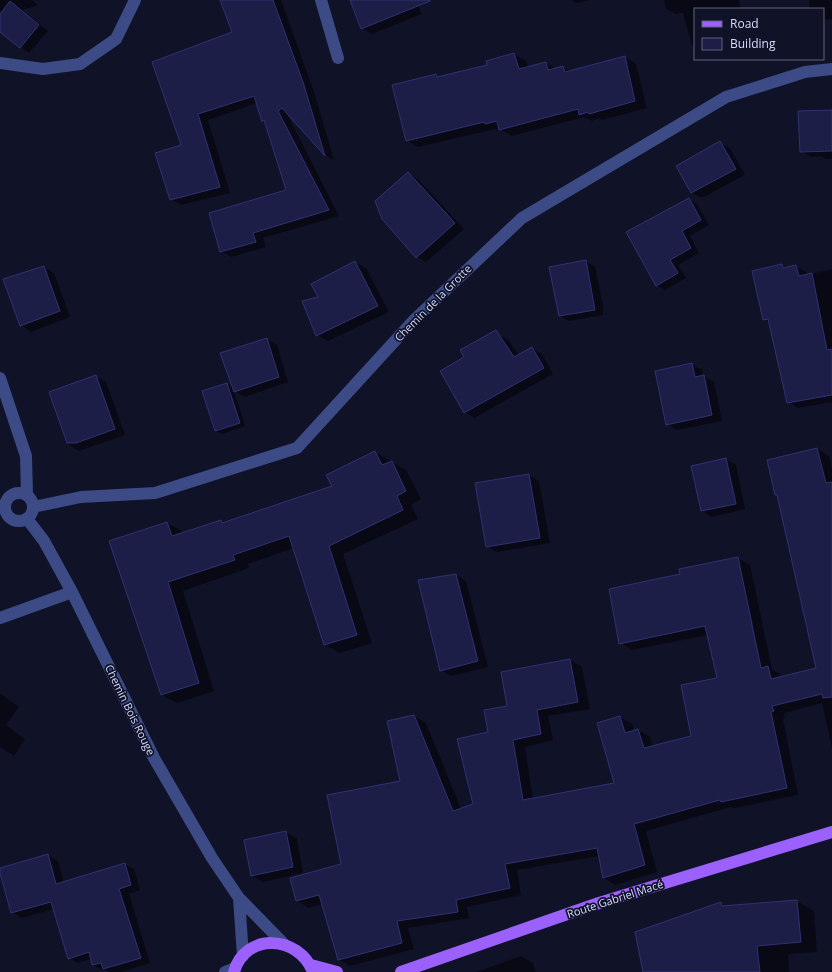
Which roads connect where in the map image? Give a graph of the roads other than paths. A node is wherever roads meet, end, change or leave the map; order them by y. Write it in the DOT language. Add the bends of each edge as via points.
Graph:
graph roads {
  1 [pos="135,0"];
  2 [pos="321,0"];
  3 [pos="338,58"];
  4 [pos="0,63"];
  5 [pos="832,69"];
  6 [pos="0,378"];
  7 [pos="4,494"];
  8 [pos="27,494"];
  9 [pos="33,507"];
  10 [pos="28,520"];
  11 [pos="72,592"];
  12 [pos="0,618"];
  13 [pos="832,832"];
  14 [pos="239,898"];
  15 [pos="284,944"];
  16 [pos="243,956"];
  17 [pos="312,969"];
  18 [pos="232,971"];
  19 [pos="337,972"];
  20 [pos="401,972"];
  1 -- 4 [label="street" via="116,39 80,64 43,69"];
  2 -- 3 [label="street"];
  5 -- 9 [label="street, Chemin de la Grotte" via="805,72 726,97 522,218 414,320 297,448 155,493 81,497"];
  6 -- 8 [label="street" via="26,456"];
  7 -- 8 [label="street"];
  7 -- 10 [label="street" via="8,516 15,521"];
  8 -- 9 [label="street"];
  9 -- 10 [label="street"];
  10 -- 11 [label="street, Chemin Bois Rouge" via="44,541"];
  11 -- 12 [label="street"];
  11 -- 14 [label="street, Chemin Bois Rouge" via="154,758 212,858"];
  13 -- 20 [label="main road, Route Gabriel Macé" via="599,903"];
  14 -- 15 [label="street, Chemin Bois Rouge"];
  14 -- 16 [label="street"];
  15 -- 16 [label="main road" via="262,944"];
  15 -- 17 [label="main road" via="304,956"];
  16 -- 18 [label="main road"];
  17 -- 19 [label="main road"];
}
